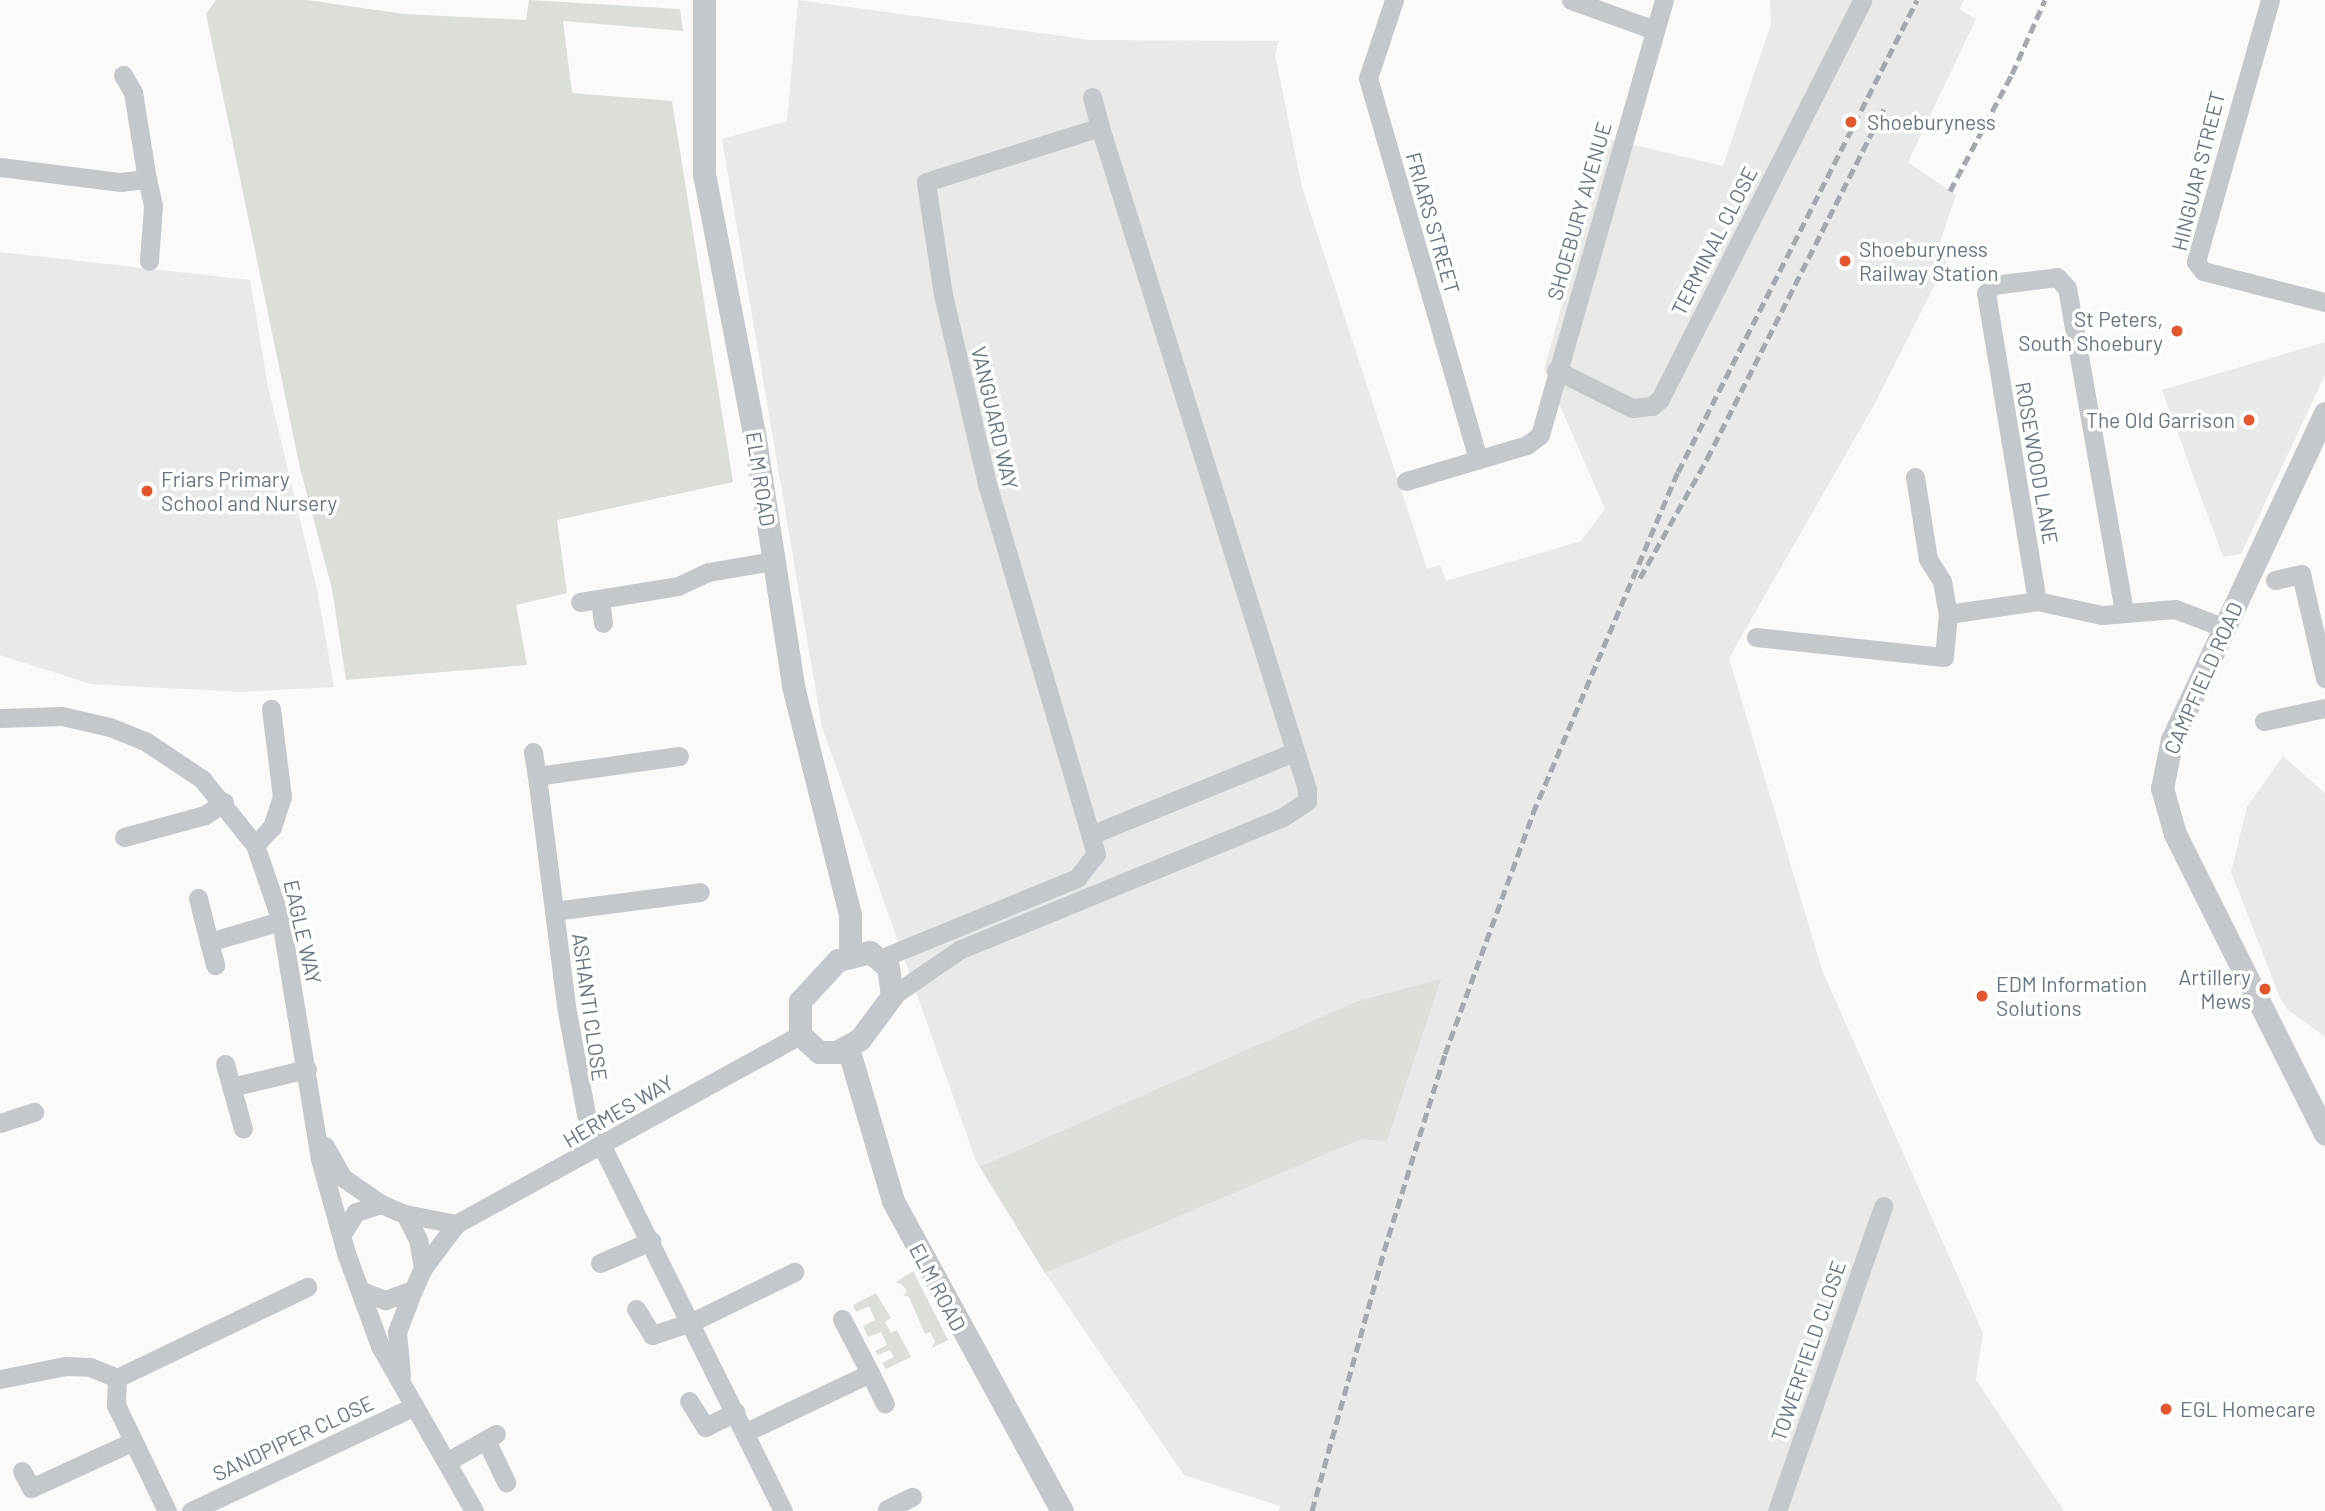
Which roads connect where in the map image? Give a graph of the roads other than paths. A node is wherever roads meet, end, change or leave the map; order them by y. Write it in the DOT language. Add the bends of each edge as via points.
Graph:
graph roads {
  1 [pos="704,0"];
  2 [pos="1394,0"];
  3 [pos="1571,0"];
  4 [pos="1664,0"];
  5 [pos="1862,0"];
  6 [pos="2270,0"];
  7 [pos="1655,30"];
  8 [pos="123,75"];
  9 [pos="1092,97"];
  10 [pos="1100,127"];
  11 [pos="0,167"];
  12 [pos="148,179"];
  13 [pos="149,261"];
  14 [pos="2325,302"];
  15 [pos="1556,370"];
  16 [pos="2325,413"];
  17 [pos="1478,459"];
  18 [pos="1915,477"];
  19 [pos="1406,481"];
  20 [pos="774,561"];
  21 [pos="2275,580"];
  22 [pos="600,599"];
  23 [pos="2037,601"];
  24 [pos="580,602"];
  25 [pos="2124,612"];
  26 [pos="1948,614"];
  27 [pos="603,623"];
  28 [pos="2224,628"];
  29 [pos="1756,637"];
  30 [pos="2325,678"];
  31 [pos="2325,708"];
  32 [pos="271,709"];
  33 [pos="0,718"];
  34 [pos="2264,721"];
  35 [pos="533,752"];
  36 [pos="1294,752"];
  37 [pos="679,756"];
  38 [pos="537,776"];
  39 [pos="224,802"];
  40 [pos="1093,834"];
  41 [pos="124,837"];
  42 [pos="255,845"];
  43 [pos="1048,888"];
  44 [pos="700,892"];
  45 [pos="198,898"];
  46 [pos="554,911"];
  47 [pos="1056,912"];
  48 [pos="281,921"];
  49 [pos="209,942"];
  50 [pos="850,953"];
  51 [pos="882,958"];
  52 [pos="215,965"];
  53 [pos="892,996"];
  54 [pos="800,1035"];
  55 [pos="848,1048"];
  56 [pos="225,1064"];
  57 [pos="307,1069"];
  58 [pos="231,1087"];
  59 [pos="34,1112"];
  60 [pos="316,1121"];
  61 [pos="0,1123"];
  62 [pos="243,1129"];
  63 [pos="2325,1134"];
  64 [pos="604,1146"];
  65 [pos="381,1204"];
  66 [pos="1883,1206"];
  67 [pos="405,1214"];
  68 [pos="456,1224"];
  69 [pos="342,1234"];
  70 [pos="651,1241"];
  71 [pos="600,1262"];
  72 [pos="424,1268"];
  73 [pos="794,1272"];
  74 [pos="307,1287"];
  75 [pos="414,1290"];
  76 [pos="362,1291"];
  77 [pos="636,1309"];
  78 [pos="842,1319"];
  79 [pos="692,1322"];
  80 [pos="870,1373"];
  81 [pos="117,1378"];
  82 [pos="0,1380"];
  83 [pos="401,1381"];
  84 [pos="689,1401"];
  85 [pos="885,1404"];
  86 [pos="415,1406"];
  87 [pos="736,1412"];
  88 [pos="746,1432"];
  89 [pos="132,1442"];
  90 [pos="448,1461"];
  91 [pos="22,1471"];
  92 [pos="506,1482"];
  93 [pos="912,1497"];
  94 [pos="886,1510"];
  95 [pos="167,1511"];
  96 [pos="191,1511"];
  97 [pos="474,1511"];
  98 [pos="783,1511"];
  99 [pos="1062,1511"];
  100 [pos="1777,1511"];
  1 -- 20 [label="street, ELM ROAD" via="704,174"];
  2 -- 17 [label="street, FRIARS STREET" via="1368,78"];
  3 -- 7 [label="street"];
  4 -- 7 [label="street, SHOEBURY AVENUE"];
  5 -- 15 [label="street, TERMINAL CLOSE" via="1660,399 1652,406 1632,408"];
  6 -- 14 [label="street, HINGUAR STREET" via="2196,262 2203,271"];
  7 -- 15 [label="street, SHOEBURY AVENUE"];
  8 -- 12 [label="street" via="133,92"];
  9 -- 10 [label="street"];
  10 -- 36 [label="street"];
  10 -- 40 [label="street, VANGUARD WAY" via="926,182 943,295 988,488"];
  11 -- 12 [label="street" via="121,182"];
  12 -- 13 [label="street" via="153,206"];
  15 -- 17 [label="street, SHOEBURY AVENUE" via="1541,435 1527,445"];
  16 -- 28 [label="street, CAMPFIELD ROAD"];
  17 -- 19 [label="street"];
  18 -- 26 [label="street" via="1928,559 1942,582"];
  20 -- 22 [label="street" via="708,572 678,586"];
  20 -- 50 [label="street, ELM ROAD" via="793,686 850,914"];
  21 -- 30 [label="street" via="2301,574"];
  22 -- 24 [label="street"];
  22 -- 27 [label="street"];
  23 -- 25 [label="street" via="2088,614"];
  23 -- 25 [label="street, ROSEWOOD LANE" via="1986,293 1993,285 2057,276 2067,288"];
  23 -- 26 [label="street"];
  25 -- 28 [label="street" via="2175,609"];
  26 -- 29 [label="street" via="1944,657"];
  28 -- 63 [label="street, CAMPFIELD ROAD" via="2168,750 2164,804"];
  31 -- 34 [label="street"];
  32 -- 42 [label="street" via="282,797 272,827"];
  33 -- 39 [label="street, EAGLE WAY" via="62,716 110,727 175,758"];
  35 -- 38 [label="street, ASHANTI CLOSE"];
  36 -- 40 [label="street"];
  36 -- 47 [label="street" via="1307,789 1301,808"];
  37 -- 38 [label="street"];
  38 -- 46 [label="street, ASHANTI CLOSE"];
  39 -- 41 [label="street" via="205,815"];
  39 -- 42 [label="street, EAGLE WAY"];
  40 -- 43 [label="street" via="1097,846 1091,866 1077,878"];
  42 -- 48 [label="street, EAGLE WAY"];
  43 -- 47 [label="street"];
  43 -- 51 [label="street"];
  44 -- 46 [label="street, ASHANTI CLOSE"];
  45 -- 49 [label="street"];
  46 -- 64 [label="street, ASHANTI CLOSE" via="580,1097"];
  47 -- 53 [label="street" via="959,950"];
  48 -- 49 [label="street"];
  48 -- 57 [label="street, EAGLE WAY"];
  49 -- 52 [label="street"];
  50 -- 51 [label="street" via="870,952"];
  50 -- 54 [label="street" via="829,967 800,1001"];
  51 -- 53 [label="street" via="891,974"];
  53 -- 55 [label="street"];
  54 -- 55 [label="street" via="820,1052"];
  54 -- 64 [label="street, HERMES WAY"];
  55 -- 99 [label="street, ELM ROAD" via="893,1201"];
  56 -- 58 [label="street"];
  57 -- 58 [label="street"];
  57 -- 60 [label="street, EAGLE WAY"];
  58 -- 62 [label="street"];
  59 -- 61 [label="street"];
  60 -- 65 [label="street, EAGLE WAY" via="330,1160 342,1177"];
  60 -- 69 [label="street, EAGLE WAY" via="324,1178"];
  64 -- 68 [label="street, HERMES WAY"];
  64 -- 70 [label="street, ASHANTI CLOSE"];
  65 -- 67 [label="street"];
  65 -- 69 [label="street" via="356,1212"];
  66 -- 100 [label="street, TOWERFIELD CLOSE"];
  67 -- 68 [label="street"];
  67 -- 72 [label="street" via="418,1239"];
  68 -- 72 [label="street, HERMES WAY"];
  69 -- 76 [label="street"];
  70 -- 71 [label="street"];
  70 -- 79 [label="street, ASHANTI CLOSE"];
  72 -- 75 [label="street"];
  73 -- 79 [label="street"];
  74 -- 81 [label="street"];
  75 -- 76 [label="street" via="384,1300"];
  75 -- 83 [label="street" via="397,1332"];
  76 -- 83 [label="street" via="380,1346"];
  77 -- 79 [label="street" via="652,1335"];
  78 -- 80 [label="street"];
  79 -- 87 [label="street, ASHANTI CLOSE"];
  80 -- 85 [label="street"];
  80 -- 88 [label="street"];
  81 -- 82 [label="street" via="90,1367 65,1366"];
  81 -- 89 [label="street" via="116,1405"];
  83 -- 86 [label="street"];
  84 -- 87 [label="street" via="705,1427"];
  86 -- 90 [label="street"];
  86 -- 96 [label="street, SANDPIPER CLOSE"];
  87 -- 88 [label="street, ASHANTI CLOSE"];
  88 -- 98 [label="street, ASHANTI CLOSE"];
  89 -- 91 [label="street" via="31,1488"];
  89 -- 95 [label="street"];
  90 -- 92 [label="street" via="491,1437"];
  90 -- 97 [label="street"];
  93 -- 94 [label="street"];
}
